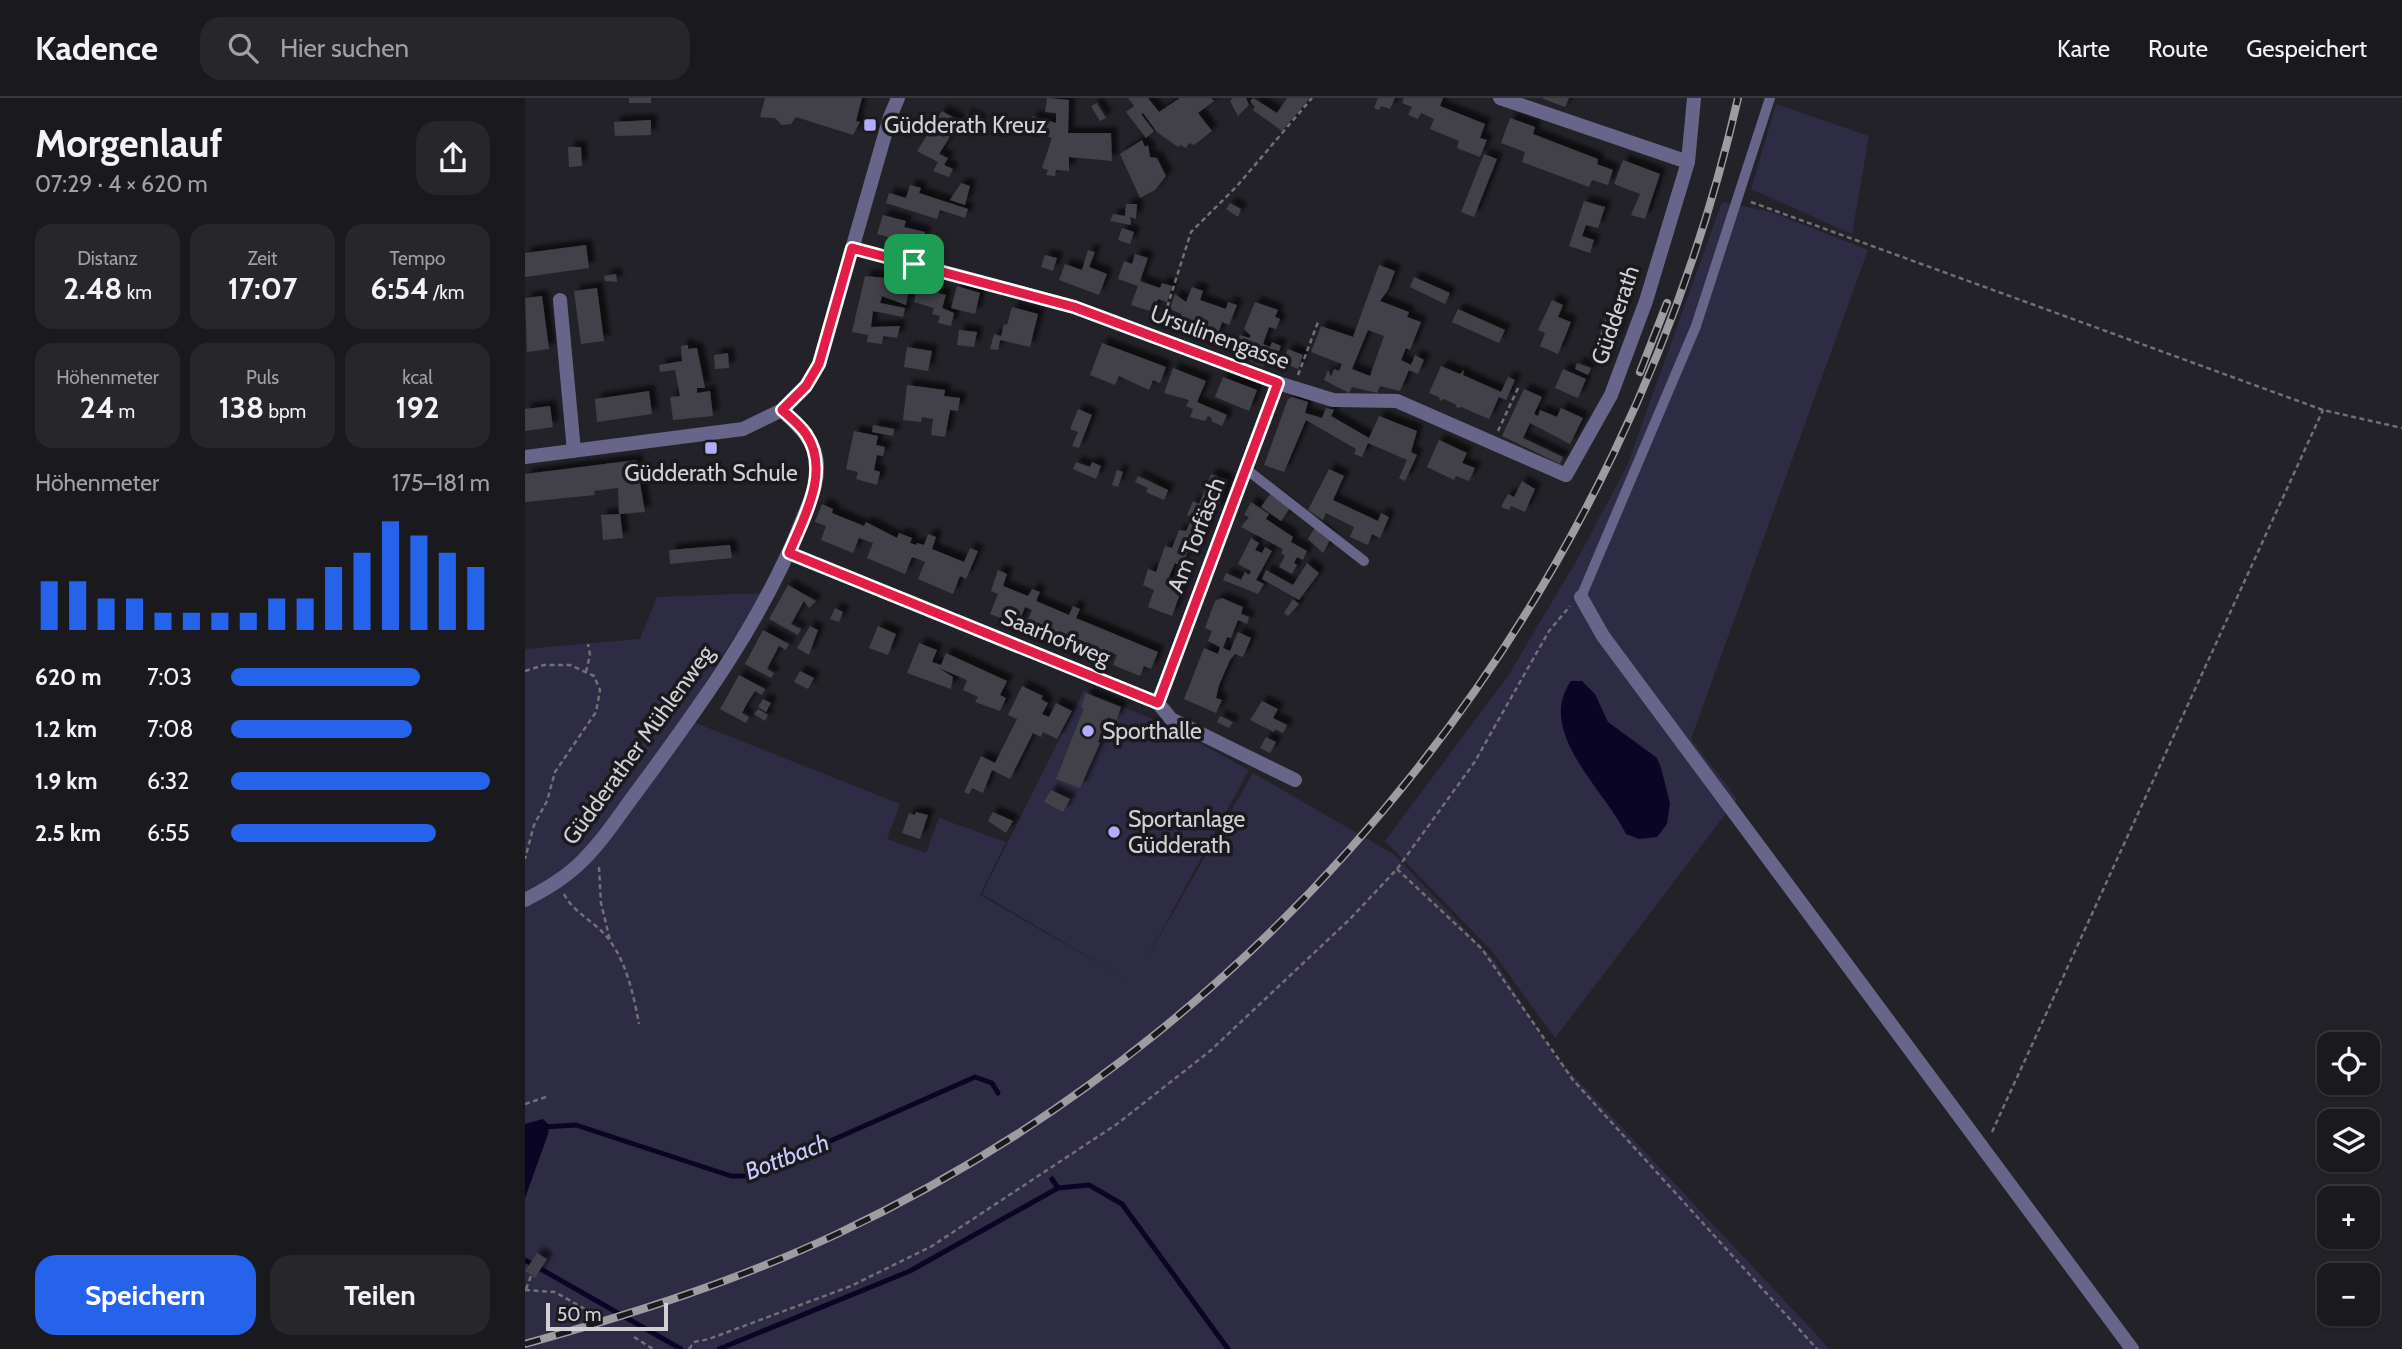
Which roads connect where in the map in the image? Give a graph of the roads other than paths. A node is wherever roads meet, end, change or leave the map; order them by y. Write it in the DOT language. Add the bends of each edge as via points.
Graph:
graph roads {
  1 [pos="898,98"];
  2 [pos="1500,98"];
  3 [pos="1694,98"];
  4 [pos="1770,98"];
  5 [pos="1688,162"];
  6 [pos="852,248"];
  7 [pos="560,300"];
  8 [pos="1278,383"];
  9 [pos="782,410"];
  10 [pos="574,451"];
  11 [pos="525,457"];
  12 [pos="1245,469"];
  13 [pos="1566,475"];
  14 [pos="789,553"];
  15 [pos="1364,561"];
  16 [pos="1581,597"];
  17 [pos="1158,703"];
  18 [pos="1295,780"];
  19 [pos="525,900"];
  20 [pos="2132,1349"];
  1 -- 6 [label="street"];
  2 -- 5 [label="street"];
  3 -- 5 [label="street, Güdderath"];
  4 -- 16 [label="lane" via="1696,326"];
  5 -- 13 [label="street, Güdderath" via="1646,301 1611,395"];
  6 -- 8 [label="street, Ursulinengasse" via="1074,307"];
  6 -- 9 [label="street" via="819,364 806,386"];
  7 -- 10 [label="street"];
  8 -- 12 [label="street, Am Torfäsch"];
  8 -- 13 [label="street, Ursulinengasse" via="1333,400 1397,401"];
  9 -- 10 [label="street" via="743,429"];
  9 -- 14 [label="street, Güdderather Mühlenweg" via="806,433 816,457 815,489"];
  10 -- 11 [label="street"];
  12 -- 15 [label="lane"];
  12 -- 17 [label="street, Am Torfäsch"];
  14 -- 17 [label="street, Saarhofweg"];
  14 -- 19 [label="street, Güdderather Mühlenweg" via="707,697 598,842 558,881"];
  16 -- 20 [label="street" via="1603,636"];
  17 -- 18 [label="street, Saarhofweg" via="1171,719"];
}
